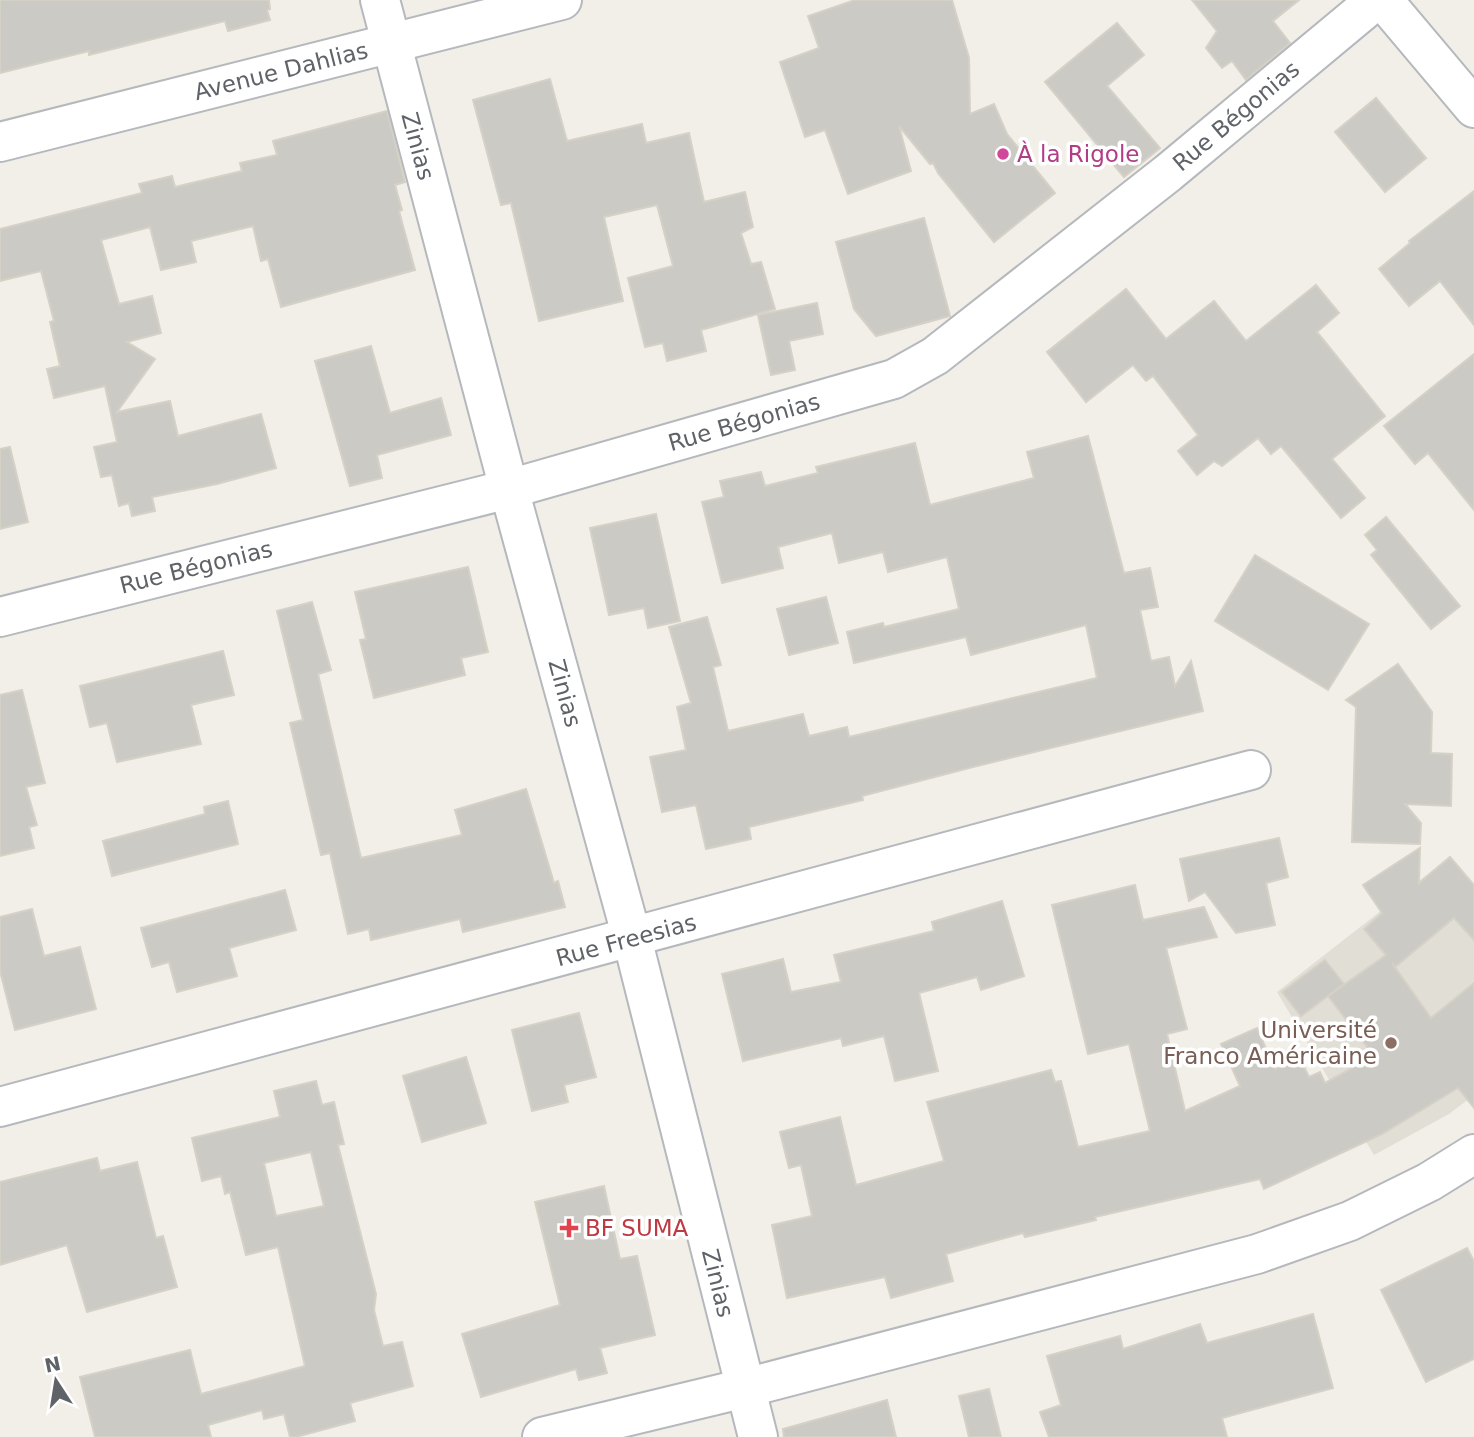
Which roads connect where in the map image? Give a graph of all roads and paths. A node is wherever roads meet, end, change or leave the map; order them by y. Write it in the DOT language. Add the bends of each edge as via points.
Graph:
graph roads {
  1 [pos="380,0"];
  2 [pos="562,0"];
  3 [pos="1376,0"];
  4 [pos="1383,0"];
  5 [pos="391,44"];
  6 [pos="1474,108"];
  7 [pos="0,142"];
  8 [pos="509,489"];
  9 [pos="0,617"];
  10 [pos="1251,770"];
  11 [pos="632,938"];
  12 [pos="0,1107"];
  13 [pos="1474,1154"];
  14 [pos="745,1388"];
  15 [pos="542,1437"];
  16 [pos="758,1437"];
  1 -- 5 [label="street, Zinias"];
  2 -- 5 [label="street, Avenue Dahlias"];
  3 -- 8 [label="street, Rue Bégonias" via="1168,173 935,356 894,379"];
  4 -- 6 [label="street"];
  5 -- 7 [label="street, Avenue Dahlias"];
  5 -- 8 [label="street, Zinias"];
  8 -- 9 [label="street, Rue Bégonias"];
  8 -- 11 [label="street, Zinias"];
  10 -- 11 [label="street, Rue Freesias"];
  11 -- 12 [label="street, Rue Freesias"];
  11 -- 14 [label="street, Zinias"];
  13 -- 14 [label="street" via="1350,1221 1258,1254"];
  14 -- 15 [label="street"];
  14 -- 16 [label="street, Zinias"];
}
